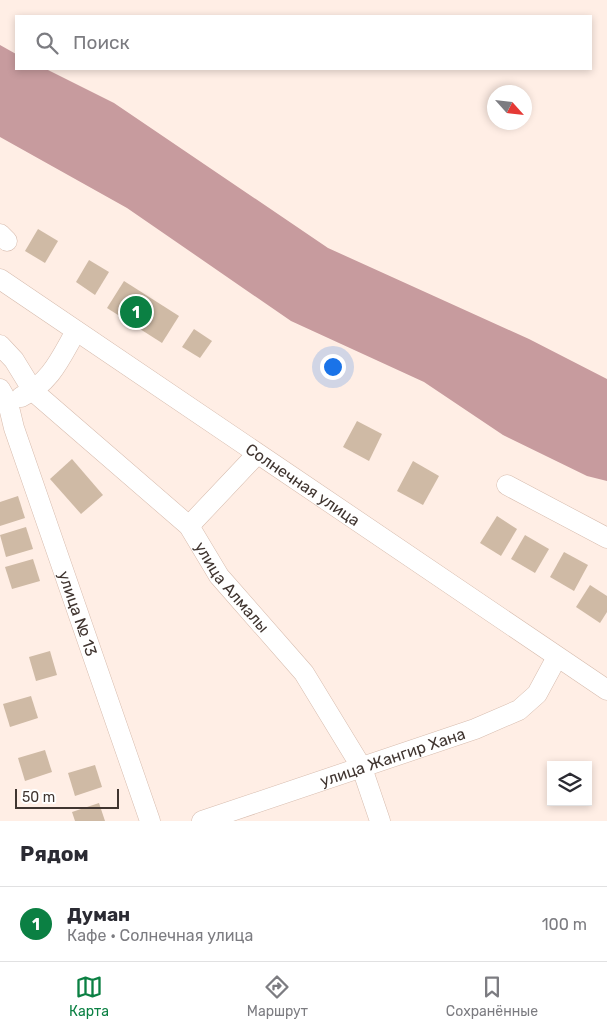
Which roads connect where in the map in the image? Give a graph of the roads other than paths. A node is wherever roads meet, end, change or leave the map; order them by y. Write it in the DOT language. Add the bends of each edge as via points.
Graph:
graph roads {
  1 [pos="0,279"];
  2 [pos="76,331"];
  3 [pos="0,345"];
  4 [pos="33,391"];
  5 [pos="3,399"];
  6 [pos="257,454"];
  7 [pos="507,485"];
  8 [pos="189,526"];
  9 [pos="607,538"];
  10 [pos="557,657"];
  11 [pos="607,690"];
  12 [pos="362,768"];
  13 [pos="150,821"];
  14 [pos="202,821"];
  15 [pos="380,821"];
  1 -- 2 [label="street, Солнечная улица"];
  2 -- 4 [label="street" via="54,370"];
  2 -- 6 [label="street, Солнечная улица"];
  3 -- 4 [label="street, улица Алмалы" via="14,360"];
  4 -- 5 [label="street"];
  4 -- 8 [label="street, улица Алмалы"];
  5 -- 13 [label="street, улица № 13"];
  6 -- 8 [label="street"];
  6 -- 10 [label="street, Солнечная улица"];
  7 -- 9 [label="street"];
  8 -- 12 [label="street, улица Алмалы" via="219,576 304,673"];
  10 -- 11 [label="street, Солнечная улица"];
  10 -- 12 [label="street, улица Жангир Хана" via="537,694 519,710 475,729"];
  12 -- 14 [label="street, улица Жангир Хана"];
  12 -- 15 [label="street, улица Алмалы"];
}
